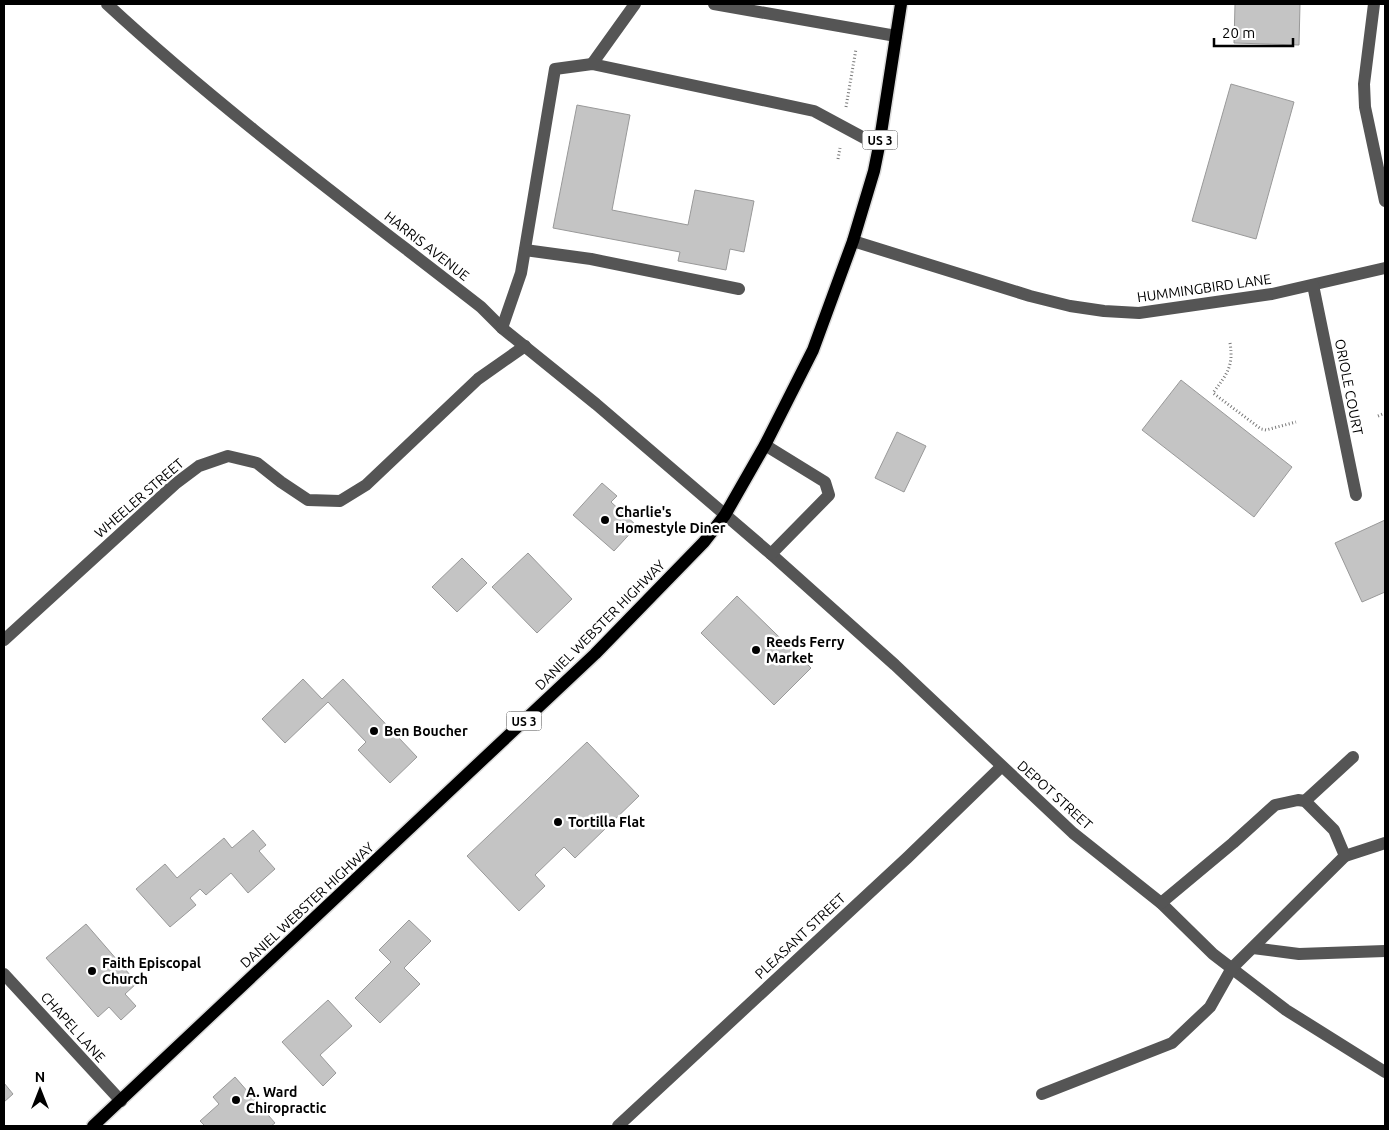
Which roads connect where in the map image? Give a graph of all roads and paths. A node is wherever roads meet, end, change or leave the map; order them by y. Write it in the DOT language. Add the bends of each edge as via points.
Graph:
graph roads {
  1 [pos="107,4"];
  2 [pos="636,4"];
  3 [pos="714,4"];
  4 [pos="901,4"];
  5 [pos="1374,4"];
  6 [pos="859,29"];
  7 [pos="896,36"];
  8 [pos="592,64"];
  9 [pos="843,126"];
  10 [pos="880,146"];
  11 [pos="838,159"];
  12 [pos="1385,200"];
  13 [pos="854,241"];
  14 [pos="524,250"];
  15 [pos="1385,268"];
  16 [pos="1313,285"];
  17 [pos="739,289"];
  18 [pos="502,328"];
  19 [pos="1230,343"];
  20 [pos="525,346"];
  21 [pos="1385,413"];
  22 [pos="1378,416"];
  23 [pos="1296,422"];
  24 [pos="765,445"];
  25 [pos="1356,495"];
  26 [pos="725,515"];
  27 [pos="771,554"];
  28 [pos="4,640"];
  29 [pos="1353,757"];
  30 [pos="1001,767"];
  31 [pos="1305,801"];
  32 [pos="1385,843"];
  33 [pos="1345,856"];
  34 [pos="1161,903"];
  35 [pos="1253,948"];
  36 [pos="1385,951"];
  37 [pos="1232,968"];
  38 [pos="4,974"];
  39 [pos="1385,1072"];
  40 [pos="1042,1094"];
  41 [pos="121,1101"];
  42 [pos="93,1126"];
  43 [pos="618,1126"];
  1 -- 18 [label="street, HARRIS AVENUE" via="234,114 481,307"];
  2 -- 8 [label="street"];
  3 -- 6 [label="street"];
  4 -- 7 [label="main road, DANIEL WEBSTER HIGHWAY / US 3"];
  5 -- 12 [label="street" via="1364,84 1365,107"];
  6 -- 7 [label="street"];
  6 -- 9 [label="path"];
  7 -- 10 [label="main road, DANIEL WEBSTER HIGHWAY / US 3"];
  8 -- 9 [label="street" via="814,110"];
  8 -- 14 [label="street" via="555,69"];
  9 -- 10 [label="street"];
  9 -- 11 [label="path"];
  10 -- 13 [label="main road, DANIEL WEBSTER HIGHWAY / US 3"];
  13 -- 16 [label="street, HUMMINGBIRD LANE" via="1030,296 1104,312 1139,313"];
  13 -- 24 [label="main road, DANIEL WEBSTER HIGHWAY / US 3" via="813,350"];
  14 -- 17 [label="street" via="591,259"];
  14 -- 18 [label="street" via="521,273"];
  15 -- 16 [label="street, HUMMINGBIRD LANE"];
  16 -- 25 [label="street, ORIOLE COURT"];
  18 -- 20 [label="street, HARRIS AVENUE"];
  19 -- 23 [label="path" via="1230,368 1213,394 1261,429"];
  20 -- 26 [label="street, HARRIS AVENUE"];
  20 -- 28 [label="street, WHEELER STREET" via="478,379 366,485 340,501 308,500 258,463 228,456 200,466 175,484"];
  21 -- 22 [label="path"];
  24 -- 26 [label="main road, DANIEL WEBSTER HIGHWAY / US 3"];
  24 -- 27 [label="street" via="825,482 829,496"];
  26 -- 27 [label="street, DEPOT STREET"];
  26 -- 41 [label="main road, DANIEL WEBSTER HIGHWAY / US 3" via="704,542 595,654"];
  27 -- 30 [label="street, DEPOT STREET" via="895,665"];
  29 -- 31 [label="street"];
  30 -- 34 [label="street, DEPOT STREET" via="1073,833"];
  30 -- 43 [label="street, PLEASANT STREET"];
  31 -- 33 [label="street" via="1334,830"];
  31 -- 34 [label="street" via="1275,805"];
  32 -- 33 [label="street"];
  33 -- 35 [label="street"];
  34 -- 37 [label="street, DEPOT STREET" via="1213,954"];
  35 -- 36 [label="street" via="1300,954"];
  35 -- 37 [label="street"];
  37 -- 39 [label="street, DEPOT STREET" via="1286,1010"];
  37 -- 40 [label="street" via="1210,1007 1172,1044"];
  38 -- 41 [label="street, CHAPEL LANE"];
  41 -- 42 [label="main road, DANIEL WEBSTER HIGHWAY / US 3"];
}
